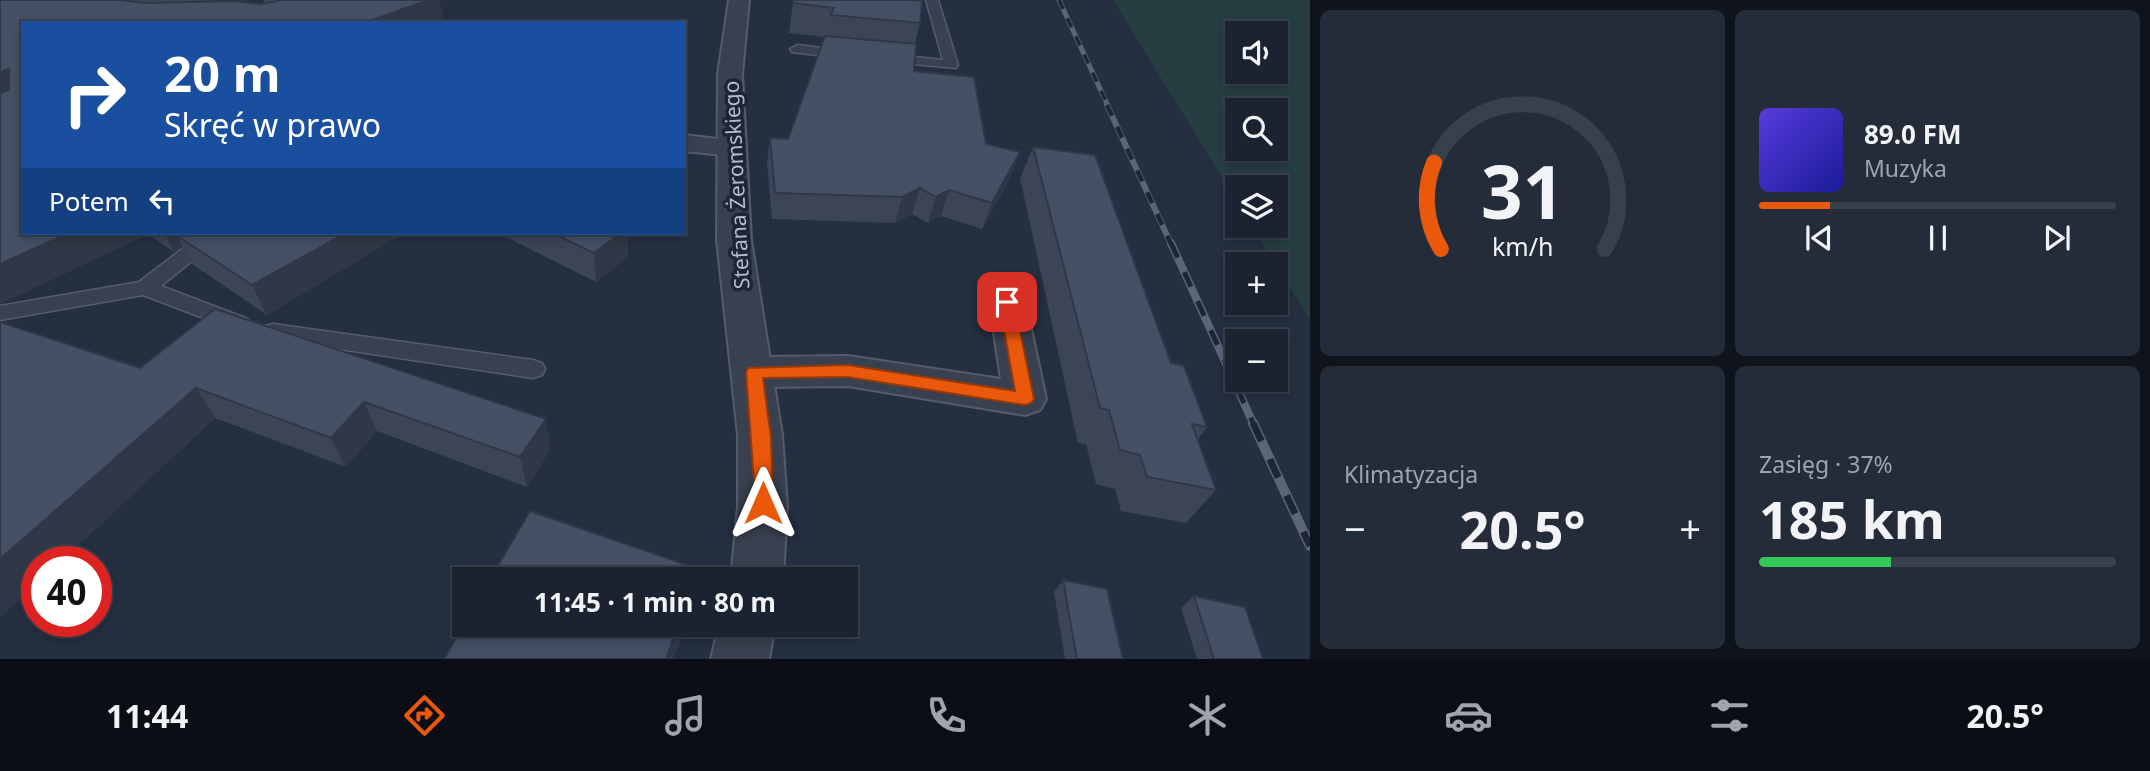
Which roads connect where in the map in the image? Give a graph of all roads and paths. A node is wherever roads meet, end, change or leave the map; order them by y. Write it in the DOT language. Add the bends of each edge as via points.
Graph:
graph roads {
  1 [pos="739,0"];
  2 [pos="929,3"];
  3 [pos="797,49"];
  4 [pos="686,143"];
  5 [pos="732,148"];
  6 [pos="220,235"];
  7 [pos="145,288"];
  8 [pos="1007,302"];
  9 [pos="0,313"];
  10 [pos="533,369"];
  11 [pos="754,372"];
  12 [pos="758,567"];
  13 [pos="745,637"];
  14 [pos="740,659"];
  1 -- 5 [label="street, Stefana Żeromskiego" via="731,51"];
  2 -- 3 [label="lane" via="951,65"];
  4 -- 5 [label="street"];
  5 -- 11 [label="street, Stefana Żeromskiego" via="737,278"];
  6 -- 7 [label="lane" via="197,247"];
  7 -- 9 [label="lane"];
  7 -- 10 [label="lane" via="234,323 289,336"];
  8 -- 11 [label="street" via="1025,399 848,371"];
  11 -- 12 [label="street, Stefana Żeromskiego" via="764,475"];
  13 -- 14 [label="street"];
}
